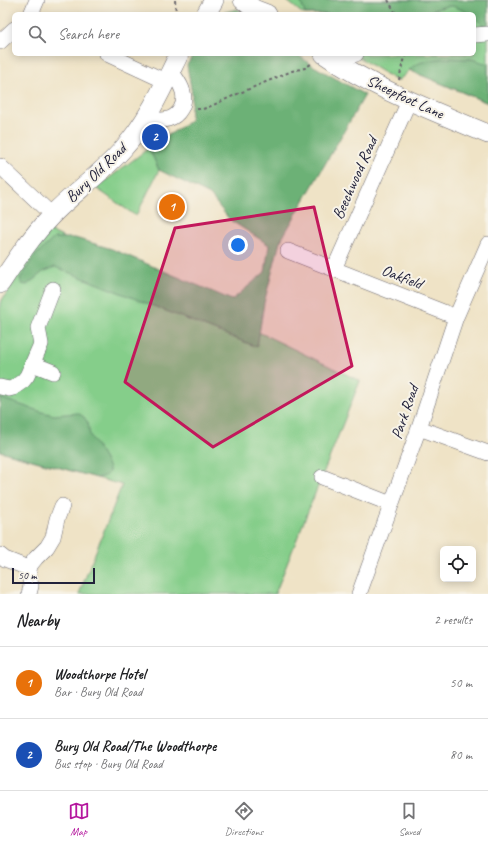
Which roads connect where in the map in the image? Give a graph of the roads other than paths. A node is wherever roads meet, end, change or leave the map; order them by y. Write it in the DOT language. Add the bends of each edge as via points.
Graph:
graph roads {
  1 [pos="199,0"];
  2 [pos="214,0"];
  3 [pos="243,0"];
  4 [pos="258,0"];
  5 [pos="273,0"];
  6 [pos="195,12"];
  7 [pos="207,12"];
  8 [pos="262,12"];
  9 [pos="267,12"];
  10 [pos="280,12"];
  11 [pos="12,31"];
  12 [pos="488,34"];
  13 [pos="476,36"];
  14 [pos="0,42"];
  15 [pos="116,56"];
  16 [pos="345,56"];
  17 [pos="323,60"];
  18 [pos="172,68"];
  19 [pos="402,97"];
  20 [pos="146,118"];
  21 [pos="488,134"];
  22 [pos="0,166"];
  23 [pos="52,215"];
  24 [pos="488,244"];
  25 [pos="288,251"];
  26 [pos="334,270"];
  27 [pos="0,284"];
  28 [pos="53,289"];
  29 [pos="456,317"];
  30 [pos="33,364"];
  31 [pos="53,372"];
  32 [pos="0,387"];
  33 [pos="419,428"];
  34 [pos="488,453"];
  35 [pos="322,477"];
  36 [pos="391,504"];
  37 [pos="62,506"];
  38 [pos="0,555"];
  39 [pos="28,568"];
  40 [pos="29,594"];
  41 [pos="359,594"];
  1 -- 6 [label="main road"];
  2 -- 7 [label="main road"];
  3 -- 8 [label="main road"];
  4 -- 9 [label="main road"];
  5 -- 10 [label="main road"];
  11 -- 14 [label="street"];
  12 -- 13 [label="street"];
  15 -- 18 [label="street"];
  16 -- 17 [label="street"];
  17 -- 19 [label="main road, Sheepfoot Lane"];
  18 -- 20 [label="main road, Bury Old Road"];
  18 -- 20 [label="street" via="183,93 184,104 178,113 167,119"];
  19 -- 21 [label="main road, Sheepfoot Lane"];
  19 -- 26 [label="street, Beechwood Road"];
  20 -- 23 [label="main road, Bury Old Road" via="123,150"];
  22 -- 23 [label="street"];
  23 -- 27 [label="main road, Bury Old Road" via="24,247"];
  24 -- 29 [label="street, Park Road"];
  25 -- 26 [label="street, Oakfield"];
  26 -- 29 [label="street, Oakfield"];
  28 -- 30 [label="street" via="38,328 41,344"];
  29 -- 33 [label="street, Park Road"];
  30 -- 31 [label="street"];
  30 -- 32 [label="street" via="27,376 17,386 9,389"];
  33 -- 34 [label="street"];
  33 -- 36 [label="street, Park Road"];
  35 -- 36 [label="street"];
  36 -- 41 [label="street, Park Road"];
  37 -- 39 [label="street" via="53,537"];
  38 -- 39 [label="street"];
  39 -- 40 [label="street" via="31,586"];
}
